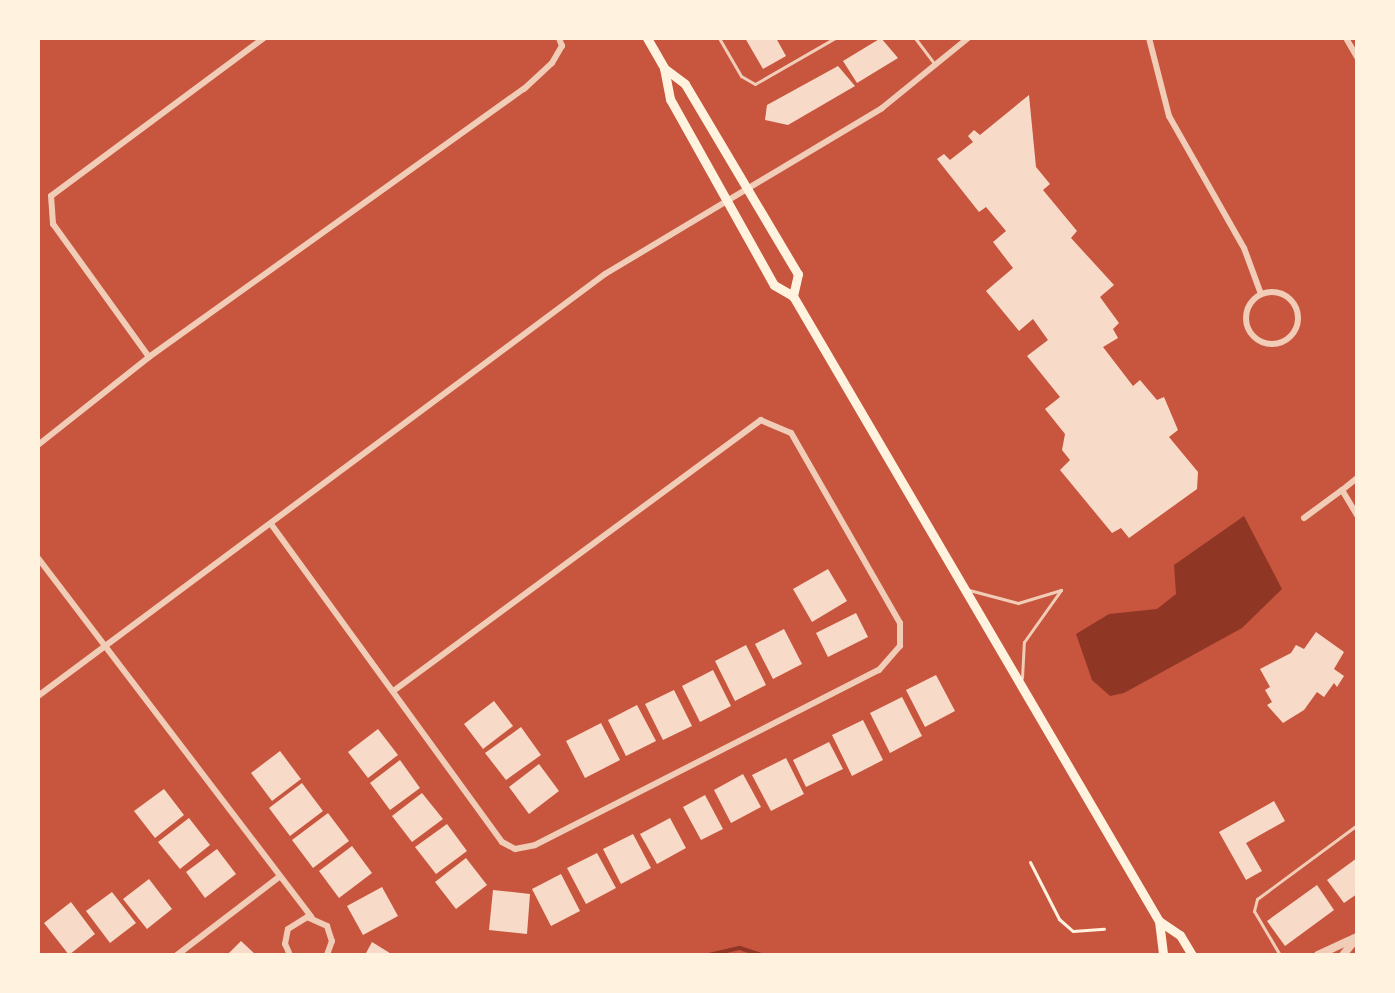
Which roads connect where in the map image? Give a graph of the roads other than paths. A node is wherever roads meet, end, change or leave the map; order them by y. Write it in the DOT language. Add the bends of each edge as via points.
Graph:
graph roads {
  1 [pos="264,38"];
  2 [pos="559,38"];
  3 [pos="647,38"];
  4 [pos="719,38"];
  5 [pos="835,38"];
  6 [pos="915,38"];
  7 [pos="968,38"];
  8 [pos="1149,38"];
  9 [pos="1346,38"];
  10 [pos="1357,57"];
  11 [pos="935,65"];
  12 [pos="664,68"];
  13 [pos="746,189"];
  14 [pos="725,199"];
  15 [pos="1261,294"];
  16 [pos="793,296"];
  17 [pos="149,357"];
  18 [pos="38,445"];
  19 [pos="1357,478"];
  20 [pos="1342,490"];
  21 [pos="1357,515"];
  22 [pos="1304,518"];
  23 [pos="271,524"];
  24 [pos="38,558"];
  25 [pos="964,588"];
  26 [pos="104,648"];
  27 [pos="1021,686"];
  28 [pos="393,691"];
  29 [pos="38,696"];
  30 [pos="1357,825"];
  31 [pos="279,877"];
  32 [pos="311,917"];
  33 [pos="1159,921"];
  34 [pos="1357,938"];
  35 [pos="177,955"];
  36 [pos="290,955"];
  37 [pos="327,955"];
  38 [pos="1163,955"];
  39 [pos="1192,955"];
  40 [pos="1280,955"];
  41 [pos="1318,955"];
  42 [pos="1343,955"];
  1 -- 17 [label="street" via="51,196 53,224"];
  2 -- 17 [label="street" via="562,46 552,63 524,89"];
  3 -- 12 [label="main road"];
  4 -- 5 [label="lane" via="741,76 755,84"];
  6 -- 11 [label="lane"];
  7 -- 11 [label="street"];
  8 -- 15 [label="street" via="1169,116 1244,248"];
  9 -- 10 [label="street"];
  11 -- 13 [label="street" via="882,108"];
  12 -- 13 [label="main road" via="685,84"];
  12 -- 14 [label="main road" via="670,99"];
  13 -- 14 [label="street"];
  13 -- 16 [label="main road" via="798,274"];
  14 -- 16 [label="main road" via="774,285"];
  14 -- 23 [label="street" via="605,274"];
  15 -- 15 [label="street" via="1249,306 1250,334 1278,345 1295,334 1299,318 1294,302 1281,293"];
  16 -- 25 [label="main road"];
  17 -- 18 [label="street"];
  19 -- 20 [label="street"];
  20 -- 21 [label="street"];
  20 -- 22 [label="street"];
  23 -- 26 [label="street"];
  23 -- 28 [label="street"];
  24 -- 26 [label="street"];
  25 -- 27 [label="main road"];
  25 -- 27 [label="lane" via="1018,603 1061,590 1024,642"];
  26 -- 29 [label="street"];
  26 -- 31 [label="street"];
  27 -- 33 [label="main road"];
  28 -- 28 [label="street" via="502,842 515,849 535,845 879,670 900,646 900,623 791,433 761,420"];
  30 -- 40 [label="lane" via="1257,899 1254,911"];
  31 -- 32 [label="street"];
  31 -- 35 [label="street"];
  32 -- 36 [label="street" via="300,918 288,929"];
  32 -- 37 [label="street" via="331,933"];
  33 -- 38 [label="main road"];
  33 -- 39 [label="main road" via="1180,935"];
  34 -- 41 [label="street"];
  34 -- 42 [label="street"];
}
